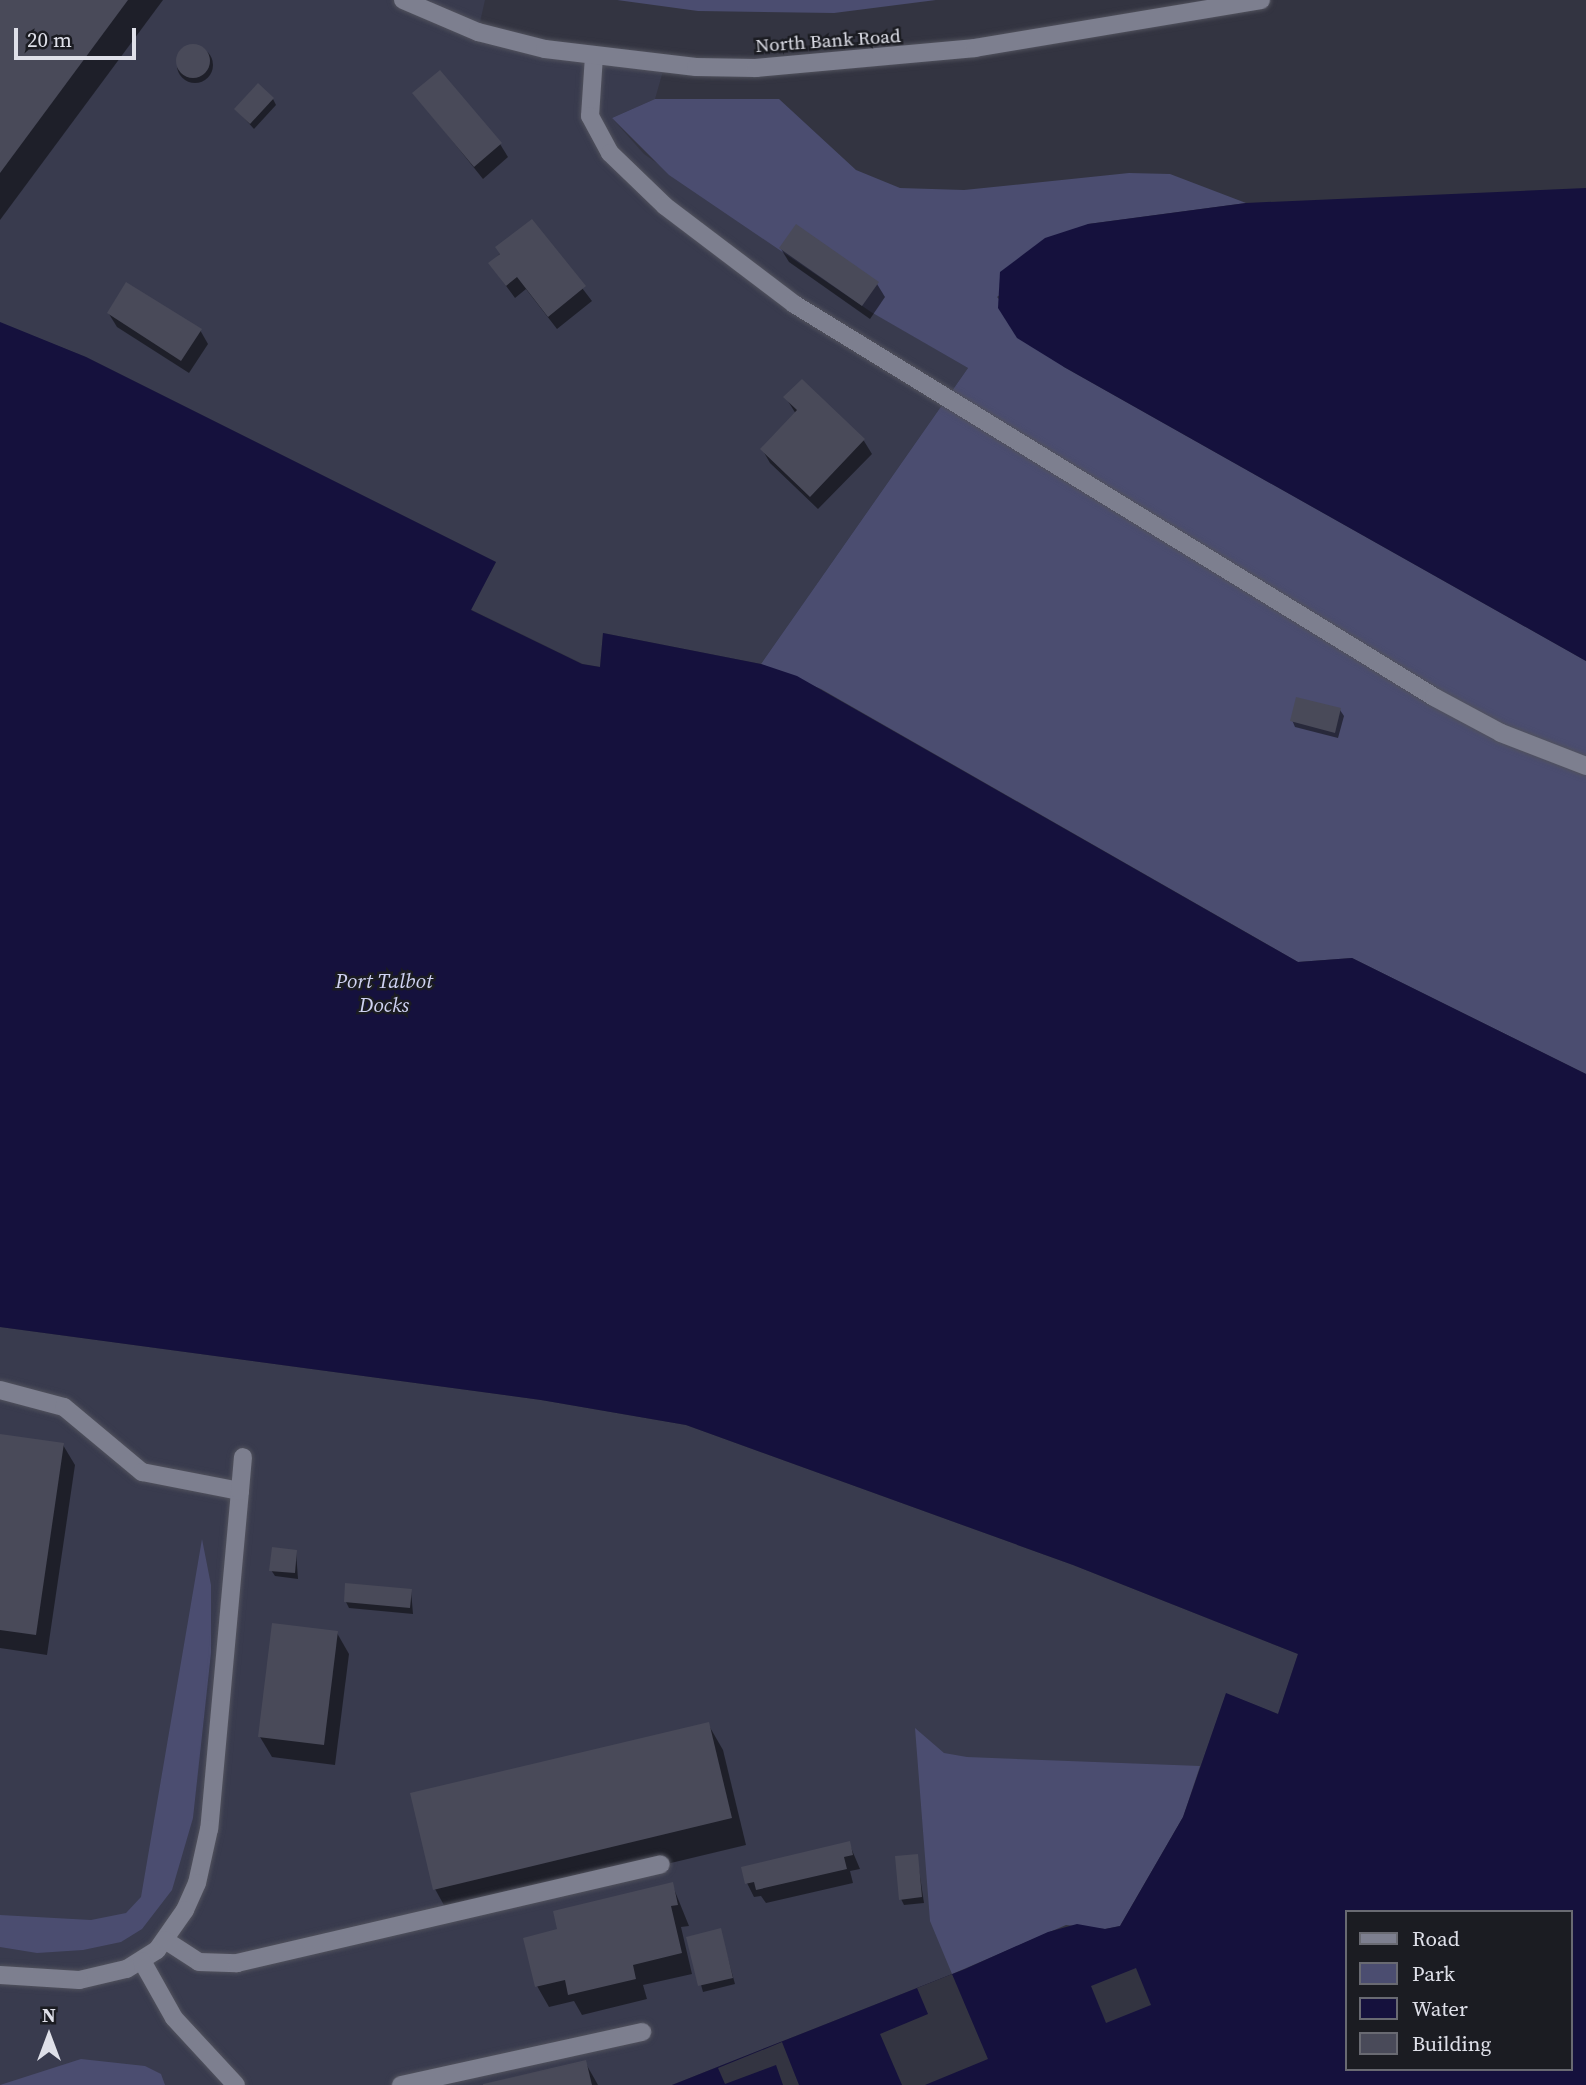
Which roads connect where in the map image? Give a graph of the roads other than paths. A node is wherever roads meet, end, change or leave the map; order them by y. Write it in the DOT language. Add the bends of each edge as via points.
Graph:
graph roads {
  1 [pos="403,0"];
  2 [pos="1261,0"];
  3 [pos="594,56"];
  4 [pos="1586,766"];
  5 [pos="0,1390"];
  6 [pos="243,1457"];
  7 [pos="240,1491"];
  8 [pos="661,1864"];
  9 [pos="165,1940"];
  10 [pos="142,1961"];
  11 [pos="0,1975"];
  12 [pos="642,2032"];
  13 [pos="236,2085"];
  14 [pos="401,2085"];
  1 -- 3 [label="street, North Bank Road" via="499,38"];
  2 -- 3 [label="street, North Bank Road" via="975,48 841,64 696,67"];
  3 -- 4 [label="street" via="590,116 610,153 665,206 794,304 1434,697 1501,733"];
  5 -- 7 [label="street" via="64,1407 142,1472"];
  6 -- 7 [label="street"];
  7 -- 9 [label="street" via="209,1829 197,1884"];
  8 -- 9 [label="street" via="237,1963 200,1962"];
  9 -- 10 [label="street"];
  10 -- 11 [label="street" via="79,1980"];
  10 -- 13 [label="street" via="174,2018"];
  12 -- 14 [label="street"];
}
